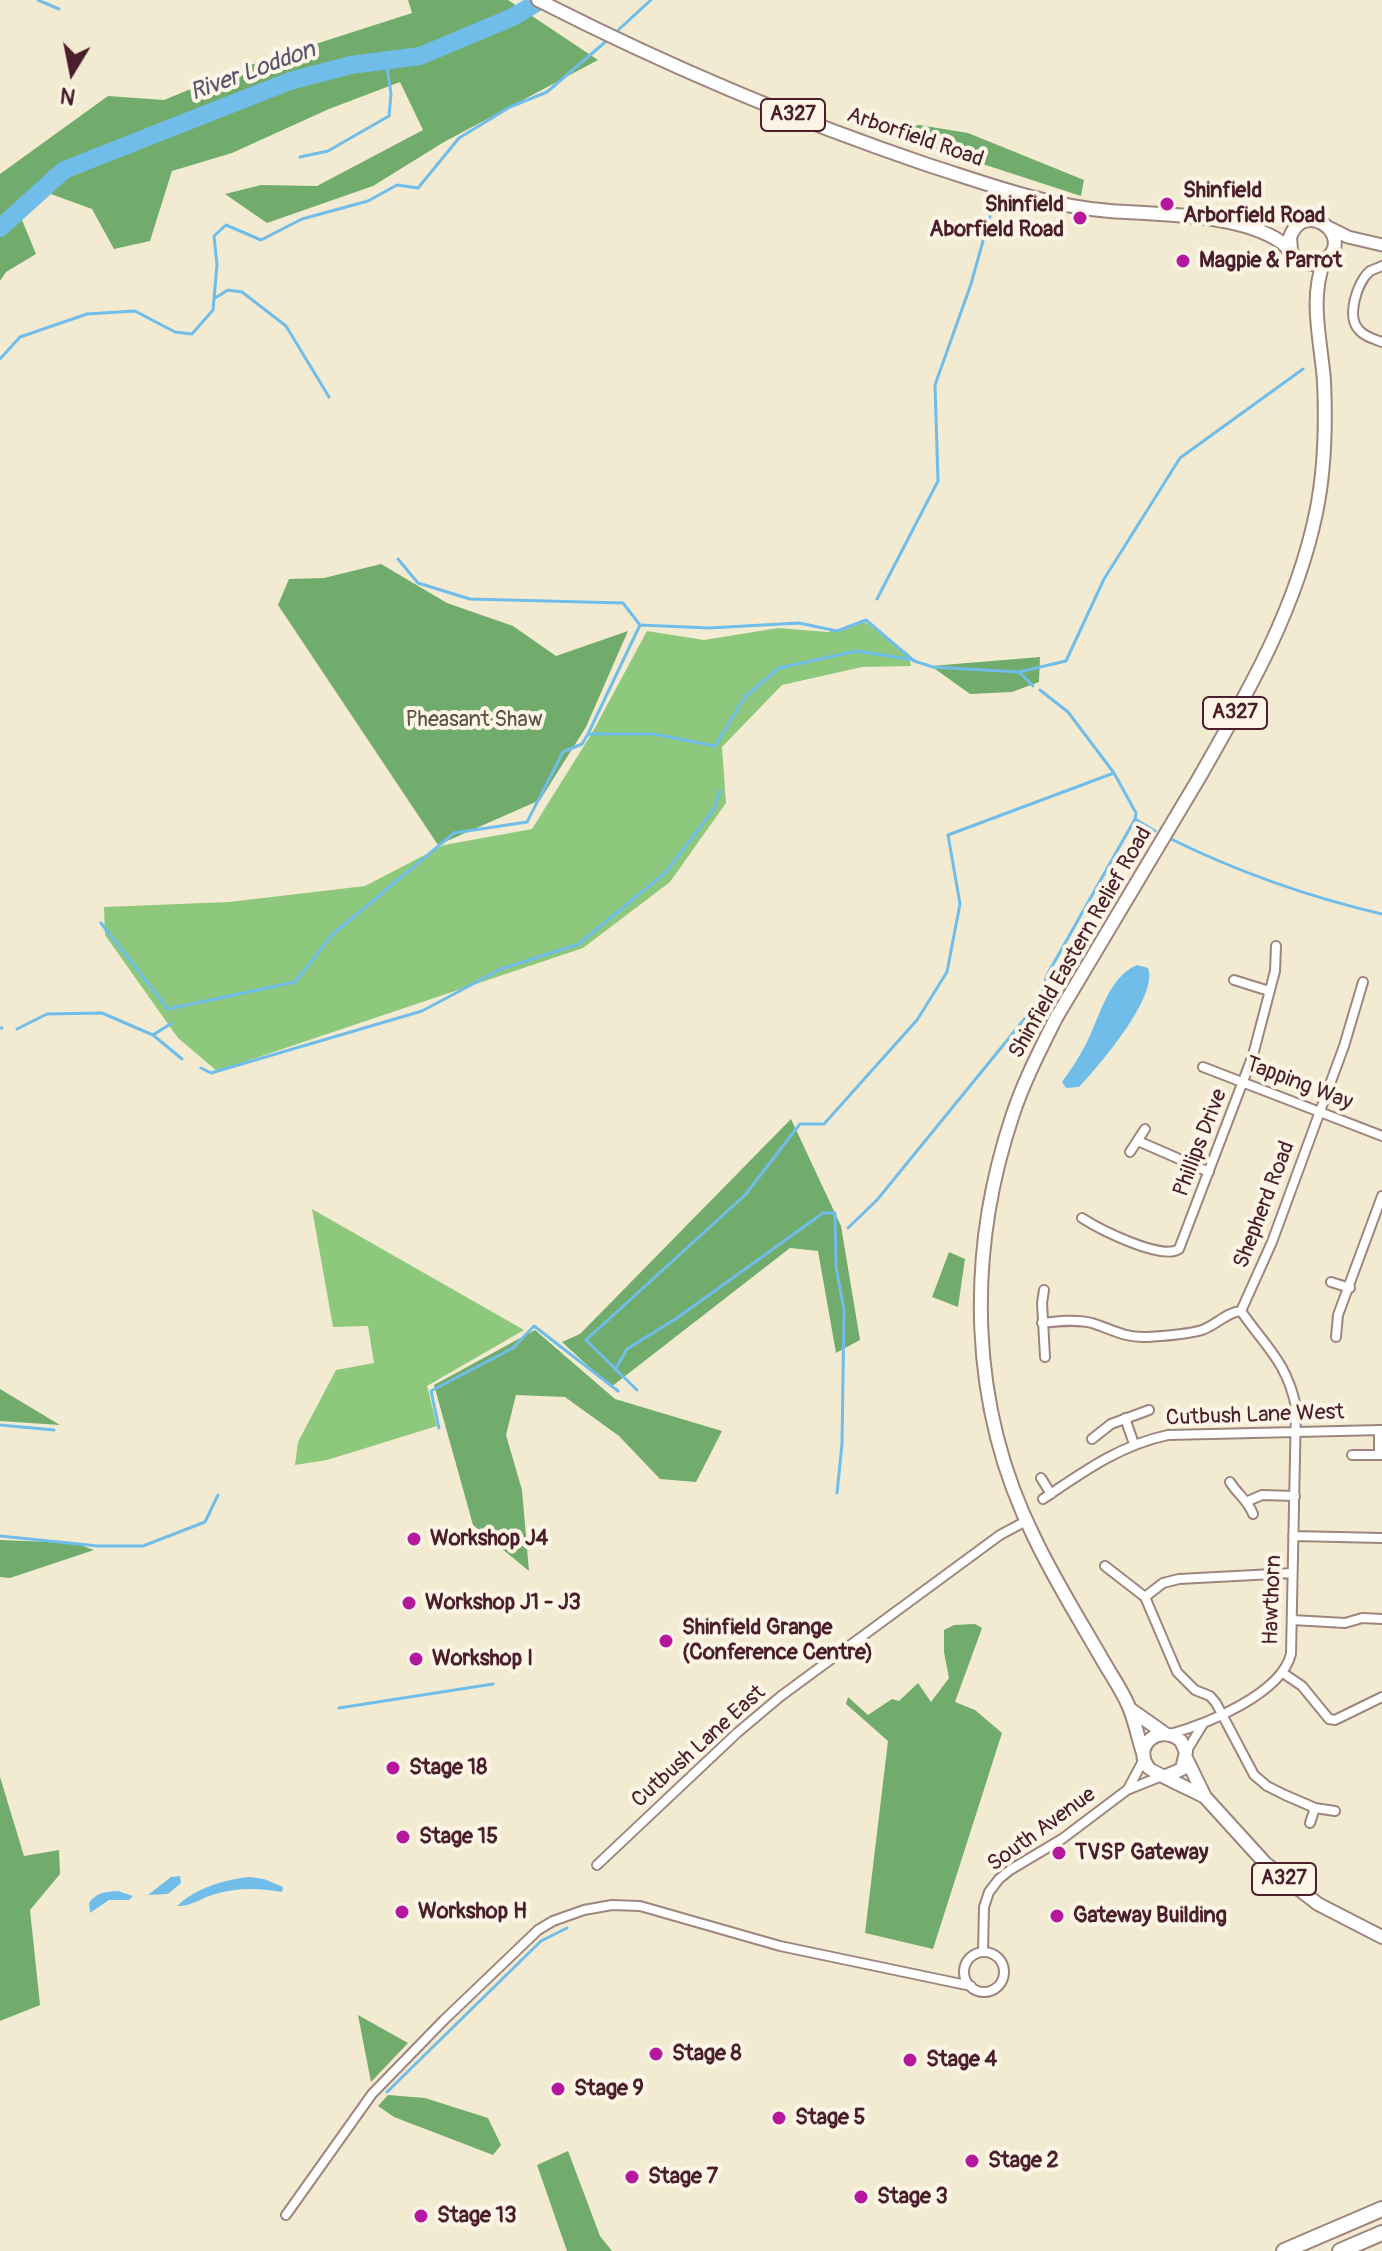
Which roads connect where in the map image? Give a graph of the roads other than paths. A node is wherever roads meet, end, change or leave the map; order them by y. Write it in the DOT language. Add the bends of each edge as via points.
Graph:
graph roads {
  1 [pos="543,3"];
  2 [pos="1295,227"];
  3 [pos="1330,228"];
  4 [pos="1253,230"];
  5 [pos="1362,241"];
  6 [pos="1382,245"];
  7 [pos="1291,251"];
  8 [pos="1328,256"];
  9 [pos="1302,262"];
  10 [pos="1382,266"];
  11 [pos="1316,289"];
  12 [pos="1382,342"];
  13 [pos="1276,946"];
  14 [pos="1234,980"];
  15 [pos="1363,982"];
  16 [pos="1269,991"];
  17 [pos="1203,1067"];
  18 [pos="1243,1082"];
  19 [pos="1321,1112"];
  20 [pos="1145,1129"];
  21 [pos="1382,1136"];
  22 [pos="1138,1141"];
  23 [pos="1130,1152"];
  24 [pos="1209,1172"];
  25 [pos="1382,1196"];
  26 [pos="1082,1218"];
  27 [pos="1331,1282"];
  28 [pos="1350,1288"];
  29 [pos="1044,1290"];
  30 [pos="1241,1311"];
  31 [pos="1042,1323"];
  32 [pos="1336,1337"];
  33 [pos="1045,1357"];
  34 [pos="1149,1410"];
  35 [pos="1125,1418"];
  36 [pos="1381,1430"];
  37 [pos="1297,1431"];
  38 [pos="1092,1439"];
  39 [pos="1134,1444"];
  40 [pos="1352,1455"];
  41 [pos="1381,1455"];
  42 [pos="1041,1478"];
  43 [pos="1230,1482"];
  44 [pos="1295,1496"];
  45 [pos="1248,1501"];
  46 [pos="1253,1514"];
  47 [pos="1026,1521"];
  48 [pos="1293,1536"];
  49 [pos="1382,1538"];
  50 [pos="1105,1566"];
  51 [pos="1292,1573"];
  52 [pos="1145,1597"];
  53 [pos="1382,1619"];
  54 [pos="1292,1620"];
  55 [pos="1283,1673"];
  56 [pos="1382,1697"];
  57 [pos="1130,1709"];
  58 [pos="1221,1714"];
  59 [pos="1203,1724"];
  60 [pos="1167,1734"];
  61 [pos="1186,1755"];
  62 [pos="1144,1756"];
  63 [pos="1164,1776"];
  64 [pos="1127,1790"];
  65 [pos="1205,1797"];
  66 [pos="1315,1808"];
  67 [pos="1335,1811"];
  68 [pos="1310,1823"];
  69 [pos="597,1865"];
  70 [pos="1382,1937"];
  71 [pos="983,1952"];
  72 [pos="965,1968"];
  73 [pos="943,1979"];
  74 [pos="971,1986"];
  75 [pos="1382,2209"];
  76 [pos="286,2215"];
  77 [pos="1382,2233"];
  78 [pos="1284,2251"];
  79 [pos="1340,2251"];
  1 -- 4 [label="main road, Arborfield Road / A327" via="825,128 1007,191 1086,209 1169,215"];
  2 -- 3 [label="main road, A327" via="1312,220"];
  2 -- 4 [label="main road, Arborfield Road / A327"];
  2 -- 7 [label="main road"];
  3 -- 5 [label="main road"];
  3 -- 8 [label="main road, A327" via="1334,242"];
  4 -- 7 [label="main road, Arborfield Road / A327"];
  5 -- 6 [label="main road"];
  5 -- 8 [label="main road" via="1347,243"];
  7 -- 9 [label="main road, A327"];
  8 -- 9 [label="main road" via="1317,264"];
  8 -- 11 [label="main road, Shinfield Eastern Relief Road / A327"];
  9 -- 11 [label="main road, Shinfield Eastern Relief Road / A327"];
  10 -- 12 [label="street" via="1368,272 1353,314 1357,329"];
  11 -- 47 [label="main road, Shinfield Eastern Relief Road / A327" via="1324,450 1301,572 1247,693 1056,1018 1018,1098 1001,1156 982,1249 981,1347 997,1443"];
  13 -- 16 [label="street, Phillips Drive"];
  14 -- 16 [label="street"];
  15 -- 19 [label="street, Shepherd Road"];
  16 -- 18 [label="street, Phillips Drive"];
  17 -- 18 [label="street, Tapping Way"];
  18 -- 19 [label="street, Tapping Way"];
  18 -- 24 [label="street, Phillips Drive"];
  19 -- 21 [label="street, Tapping Way"];
  19 -- 30 [label="street, Shepherd Road"];
  20 -- 22 [label="street"];
  22 -- 23 [label="street"];
  22 -- 24 [label="street"];
  24 -- 26 [label="street, Phillips Drive" via="1174,1252 1120,1238"];
  25 -- 28 [label="street"];
  27 -- 28 [label="street"];
  28 -- 32 [label="street" via="1338,1315"];
  29 -- 31 [label="street"];
  30 -- 31 [label="street" via="1200,1330 1141,1337 1093,1323"];
  30 -- 37 [label="street" via="1291,1382"];
  31 -- 33 [label="street"];
  34 -- 35 [label="street"];
  35 -- 38 [label="street"];
  35 -- 39 [label="street"];
  36 -- 37 [label="street, Cutbush Lane West"];
  36 -- 41 [label="street, Cutbush Lane West"];
  37 -- 39 [label="street, Cutbush Lane West" via="1184,1434"];
  37 -- 44 [label="street, Hawthorn"];
  39 -- 42 [label="street, Cutbush Lane West" via="1047,1497"];
  40 -- 41 [label="street, Cutbush Lane West"];
  43 -- 45 [label="street"];
  44 -- 45 [label="street" via="1262,1495"];
  44 -- 48 [label="street, Hawthorn"];
  45 -- 46 [label="street"];
  47 -- 57 [label="main road, Shinfield Eastern Relief Road / A327"];
  47 -- 69 [label="street, Cutbush Lane East" via="781,1696"];
  48 -- 49 [label="street"];
  48 -- 51 [label="street, Hawthorn"];
  50 -- 52 [label="street"];
  51 -- 52 [label="street" via="1179,1579"];
  51 -- 54 [label="street, Hawthorn"];
  52 -- 58 [label="street" via="1177,1672 1210,1696"];
  53 -- 54 [label="street"];
  54 -- 55 [label="street, Hawthorn" via="1291,1654"];
  55 -- 56 [label="street" via="1302,1686 1329,1719"];
  55 -- 58 [label="street, Hawthorn"];
  57 -- 60 [label="main road, Shinfield Eastern Relief Road / A327"];
  57 -- 62 [label="main road, Shinfield Eastern Relief Road / A327"];
  58 -- 59 [label="street, Hawthorn"];
  58 -- 66 [label="street" via="1254,1775"];
  59 -- 60 [label="street, Hawthorn"];
  59 -- 61 [label="street, Hawthorn"];
  60 -- 61 [label="main road" via="1181,1741"];
  60 -- 62 [label="main road" via="1150,1739"];
  61 -- 63 [label="main road" via="1182,1769"];
  61 -- 65 [label="main road, A327"];
  62 -- 63 [label="main road" via="1150,1770"];
  62 -- 64 [label="street, South Avenue"];
  63 -- 64 [label="street, South Avenue"];
  63 -- 65 [label="main road, A327"];
  64 -- 71 [label="street, South Avenue" via="999,1879 984,1907"];
  65 -- 70 [label="main road, A327" via="1296,1889"];
  66 -- 67 [label="street"];
  66 -- 68 [label="street"];
  71 -- 72 [label="street"];
  71 -- 74 [label="street" via="1001,1961 1002,1981 983,1992"];
  72 -- 73 [label="street"];
  72 -- 74 [label="street"];
  73 -- 74 [label="street"];
  73 -- 76 [label="street" via="780,1946 640,1906 612,1905 553,1921 534,1933 390,2074 350,2121"];
  75 -- 78 [label="highway"];
  77 -- 79 [label="highway"];
}
